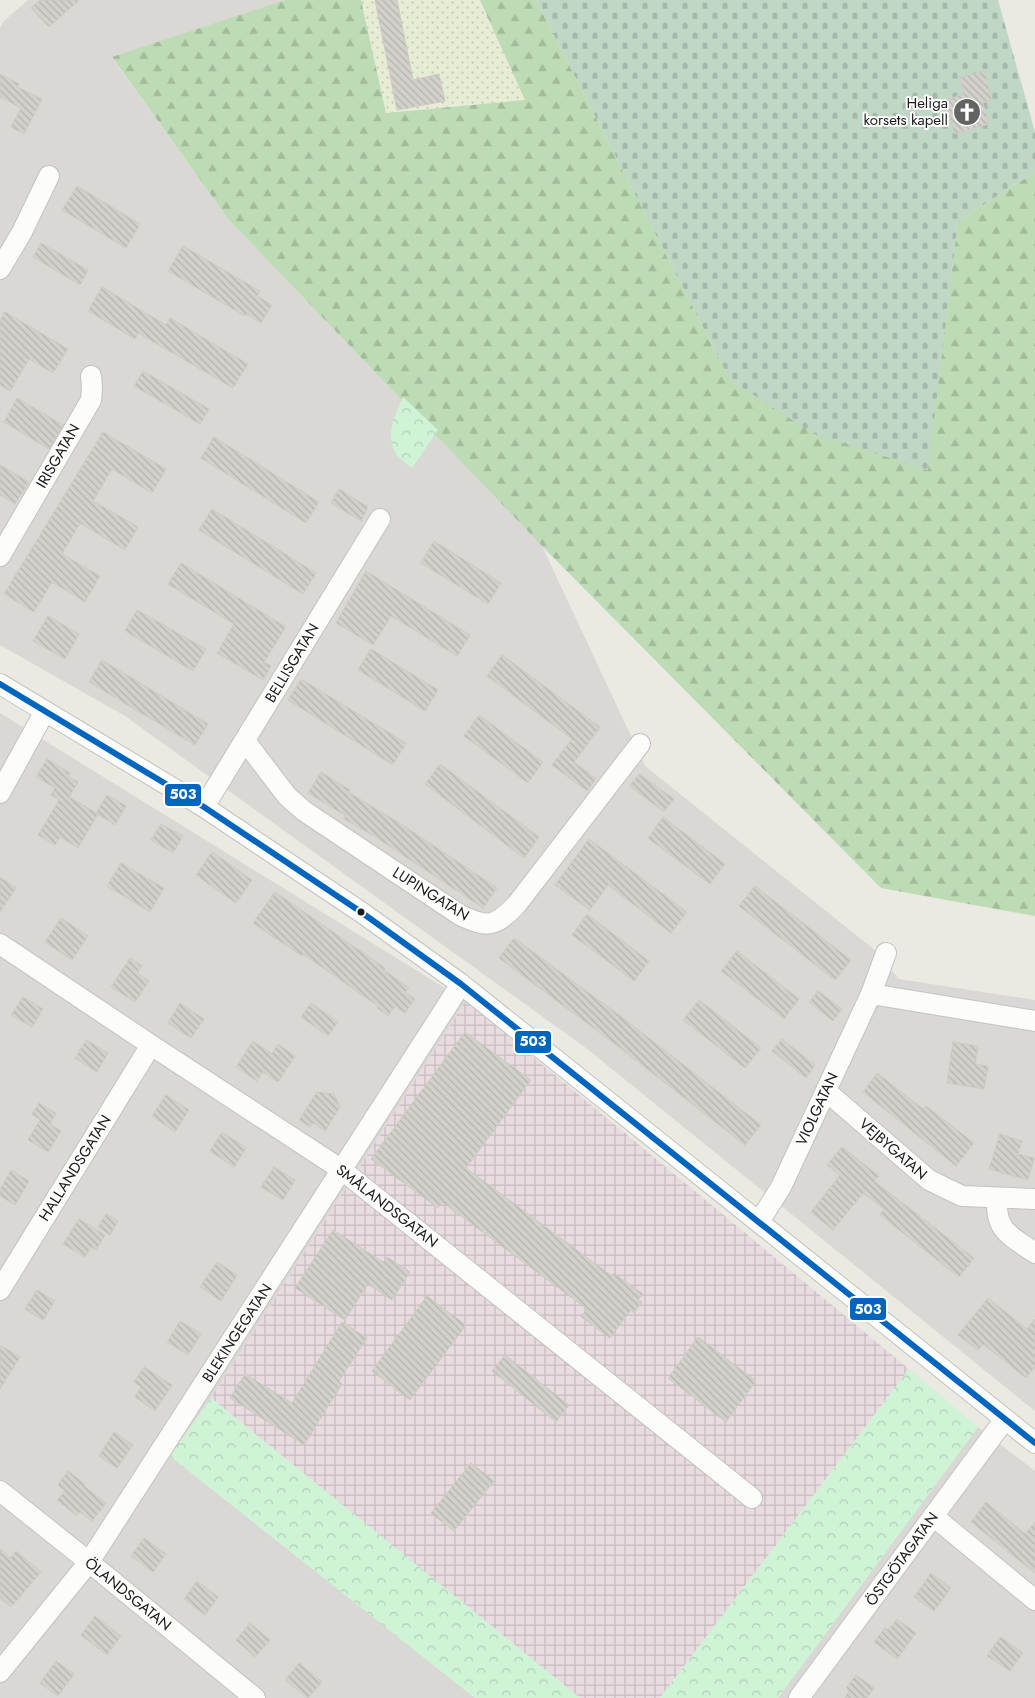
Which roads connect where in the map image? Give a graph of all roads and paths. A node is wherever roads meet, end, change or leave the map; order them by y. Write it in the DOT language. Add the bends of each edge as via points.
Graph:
graph roads {
  1 [pos="49,176"];
  2 [pos="0,270"];
  3 [pos="91,376"];
  4 [pos="380,519"];
  5 [pos="7,528"];
  6 [pos="0,556"];
  7 [pos="0,684"];
  8 [pos="45,711"];
  9 [pos="245,741"];
  10 [pos="640,744"];
  11 [pos="0,792"];
  12 [pos="204,808"];
  13 [pos="0,944"];
  14 [pos="886,953"];
  15 [pos="461,984"];
  16 [pos="871,994"];
  17 [pos="1035,1021"];
  18 [pos="151,1045"];
  19 [pos="826,1091"];
  20 [pos="342,1170"];
  21 [pos="997,1198"];
  22 [pos="1035,1199"];
  23 [pos="759,1222"];
  24 [pos="1035,1253"];
  25 [pos="0,1290"];
  26 [pos="1005,1419"];
  27 [pos="1035,1443"];
  28 [pos="0,1491"];
  29 [pos="752,1498"];
  30 [pos="933,1516"];
  31 [pos="90,1562"];
  32 [pos="1035,1600"];
  33 [pos="0,1672"];
  34 [pos="255,1698"];
  35 [pos="799,1698"];
  1 -- 2 [label="street"];
  3 -- 5 [label="street, IRISGATAN" via="91,400"];
  4 -- 9 [label="street, BELLISGATAN"];
  5 -- 6 [label="street, IRISGATAN"];
  7 -- 8 [label="street"];
  8 -- 11 [label="street"];
  8 -- 12 [label="street"];
  9 -- 10 [label="street, LUPINGATAN" via="288,796 304,811 460,915 487,924 501,920 517,904"];
  9 -- 12 [label="street, BELLISGATAN"];
  12 -- 15 [label="street" via="361,912"];
  13 -- 18 [label="street, SMÅLANDSGATAN"];
  14 -- 16 [label="street, VIOLGATAN"];
  15 -- 20 [label="street, BLEKINGEGATAN"];
  15 -- 23 [label="street"];
  16 -- 17 [label="street"];
  16 -- 19 [label="street, VIOLGATAN"];
  18 -- 20 [label="street, SMÅLANDSGATAN"];
  18 -- 25 [label="street, HALLANDSGATAN"];
  19 -- 21 [label="street, VEJBYGATAN" via="928,1180 962,1196"];
  19 -- 23 [label="street, VIOLGATAN" via="781,1187"];
  20 -- 29 [label="street, SMÅLANDSGATAN"];
  20 -- 31 [label="street, BLEKINGEGATAN"];
  21 -- 22 [label="street, VEJBYGATAN"];
  21 -- 24 [label="street" via="997,1219 1001,1226"];
  23 -- 26 [label="street"];
  26 -- 27 [label="street"];
  26 -- 30 [label="street, ÖSTGÖTAGATAN"];
  28 -- 31 [label="street, ÖLANDSGATAN"];
  30 -- 32 [label="street"];
  30 -- 35 [label="street, ÖSTGÖTAGATAN"];
  31 -- 33 [label="street, BLEKINGEGATAN"];
  31 -- 34 [label="street, ÖLANDSGATAN"];
}
